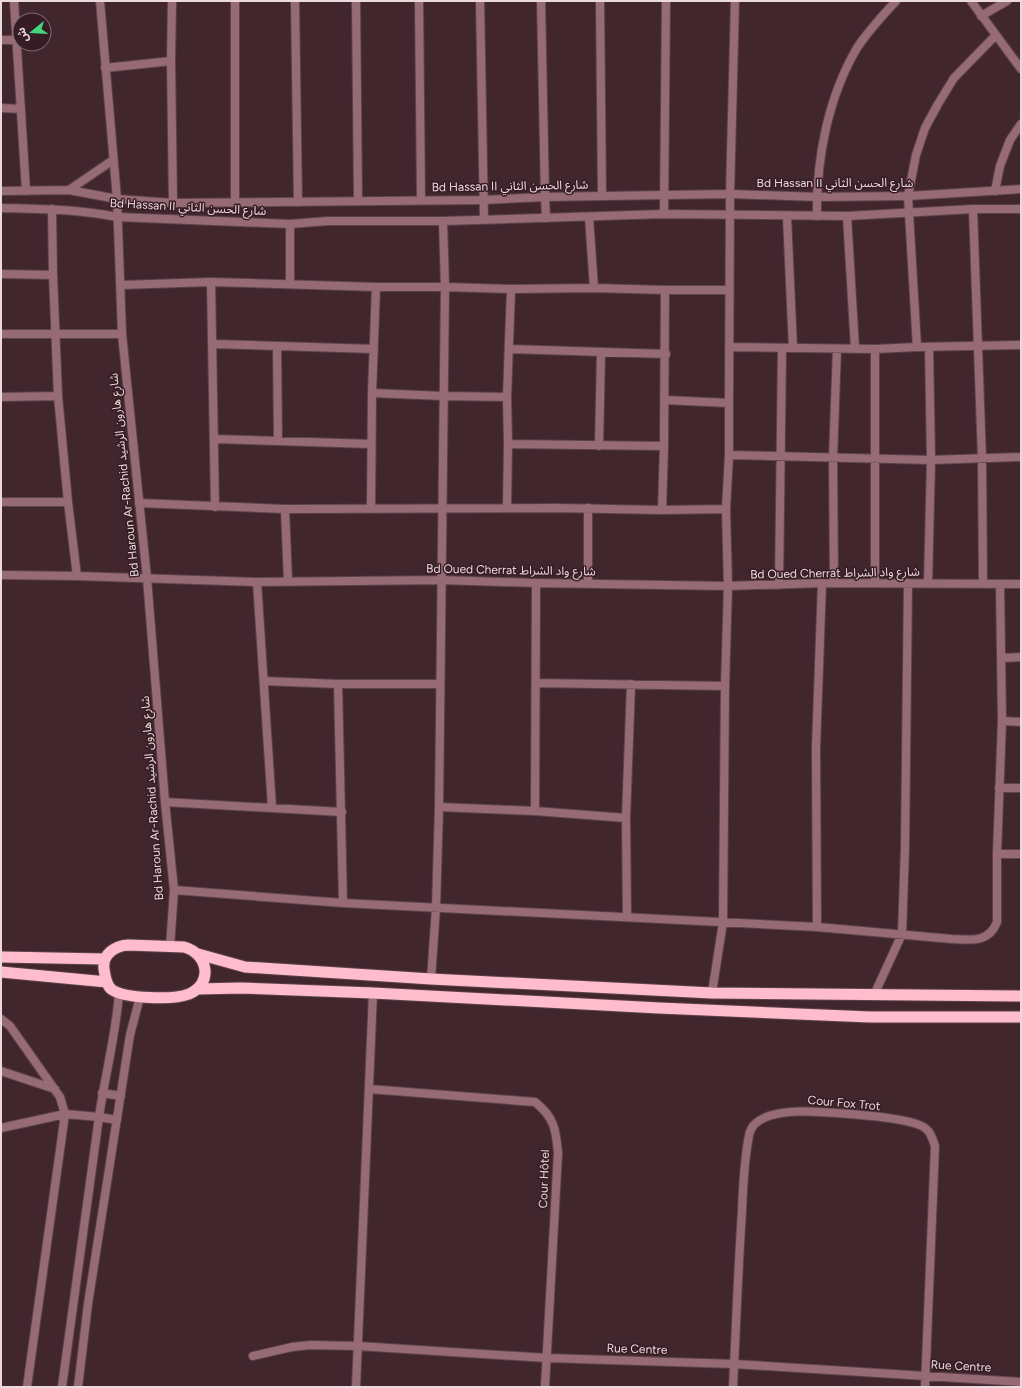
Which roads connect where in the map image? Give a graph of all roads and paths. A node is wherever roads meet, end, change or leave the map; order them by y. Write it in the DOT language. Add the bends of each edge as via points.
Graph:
graph roads {
  1 [pos="14,1"];
  2 [pos="100,1"];
  3 [pos="172,1"];
  4 [pos="235,1"];
  5 [pos="295,1"];
  6 [pos="356,1"];
  7 [pos="419,1"];
  8 [pos="480,1"];
  9 [pos="541,1"];
  10 [pos="600,1"];
  11 [pos="666,1"];
  12 [pos="735,1"];
  13 [pos="896,1"];
  14 [pos="971,1"];
  15 [pos="1007,1"];
  16 [pos="15,12"];
  17 [pos="981,16"];
  18 [pos="995,36"];
  19 [pos="1,40"];
  20 [pos="12,40"];
  21 [pos="17,52"];
  22 [pos="171,61"];
  23 [pos="105,68"];
  24 [pos="1021,69"];
  25 [pos="1,108"];
  26 [pos="21,109"];
  27 [pos="1021,124"];
  28 [pos="113,160"];
  29 [pos="1021,189"];
  30 [pos="69,190"];
  31 [pos="1,191"];
  32 [pos="26,191"];
  33 [pos="995,191"];
  34 [pos="730,194"];
  35 [pos="665,195"];
  36 [pos="602,196"];
  37 [pos="908,196"];
  38 [pos="545,197"];
  39 [pos="817,197"];
  40 [pos="117,199"];
  41 [pos="358,200"];
  42 [pos="421,200"];
  43 [pos="483,200"];
  44 [pos="235,202"];
  45 [pos="298,202"];
  46 [pos="173,203"];
  47 [pos="1,208"];
  48 [pos="52,209"];
  49 [pos="973,209"];
  50 [pos="1021,209"];
  51 [pos="910,212"];
  52 [pos="664,214"];
  53 [pos="730,215"];
  54 [pos="817,216"];
  55 [pos="847,216"];
  56 [pos="117,217"];
  57 [pos="590,217"];
  58 [pos="786,217"];
  59 [pos="546,218"];
  60 [pos="484,219"];
  61 [pos="443,221"];
  62 [pos="290,224"];
  63 [pos="1,274"];
  64 [pos="53,274"];
  65 [pos="212,282"];
  66 [pos="290,284"];
  67 [pos="120,285"];
  68 [pos="445,287"];
  69 [pos="376,288"];
  70 [pos="594,288"];
  71 [pos="511,289"];
  72 [pos="666,290"];
  73 [pos="729,290"];
  74 [pos="1,334"];
  75 [pos="56,334"];
  76 [pos="122,334"];
  77 [pos="213,344"];
  78 [pos="1021,345"];
  79 [pos="277,346"];
  80 [pos="929,346"];
  81 [pos="917,347"];
  82 [pos="977,347"];
  83 [pos="729,348"];
  84 [pos="793,348"];
  85 [pos="855,348"];
  86 [pos="374,349"];
  87 [pos="510,349"];
  88 [pos="782,349"];
  89 [pos="837,349"];
  90 [pos="875,349"];
  91 [pos="601,353"];
  92 [pos="666,354"];
  93 [pos="372,393"];
  94 [pos="58,396"];
  95 [pos="443,396"];
  96 [pos="1,397"];
  97 [pos="507,397"];
  98 [pos="665,400"];
  99 [pos="730,403"];
  100 [pos="214,438"];
  101 [pos="278,441"];
  102 [pos="371,444"];
  103 [pos="508,444"];
  104 [pos="600,446"];
  105 [pos="664,446"];
  106 [pos="729,455"];
  107 [pos="782,456"];
  108 [pos="1021,457"];
  109 [pos="833,458"];
  110 [pos="875,459"];
  111 [pos="982,459"];
  112 [pos="931,460"];
  113 [pos="1,502"];
  114 [pos="68,502"];
  115 [pos="139,503"];
  116 [pos="215,507"];
  117 [pos="443,508"];
  118 [pos="506,508"];
  119 [pos="588,508"];
  120 [pos="285,509"];
  121 [pos="371,509"];
  122 [pos="726,509"];
  123 [pos="662,510"];
  124 [pos="1,575"];
  125 [pos="77,576"];
  126 [pos="147,578"];
  127 [pos="441,580"];
  128 [pos="288,581"];
  129 [pos="257,582"];
  130 [pos="536,583"];
  131 [pos="588,583"];
  132 [pos="822,583"];
  133 [pos="834,583"];
  134 [pos="875,583"];
  135 [pos="908,583"];
  136 [pos="928,584"];
  137 [pos="983,584"];
  138 [pos="1000,584"];
  139 [pos="1021,584"];
  140 [pos="779,585"];
  141 [pos="728,586"];
  142 [pos="1021,657"];
  143 [pos="1001,658"];
  144 [pos="264,680"];
  145 [pos="536,682"];
  146 [pos="338,684"];
  147 [pos="440,684"];
  148 [pos="631,684"];
  149 [pos="725,686"];
  150 [pos="1002,721"];
  151 [pos="1021,722"];
  152 [pos="999,788"];
  153 [pos="1021,788"];
  154 [pos="165,802"];
  155 [pos="272,807"];
  156 [pos="439,807"];
  157 [pos="535,811"];
  158 [pos="342,812"];
  159 [pos="626,818"];
  160 [pos="997,854"];
  161 [pos="1021,854"];
  162 [pos="174,890"];
  163 [pos="343,903"];
  164 [pos="436,908"];
  165 [pos="627,917"];
  166 [pos="723,922"];
  167 [pos="817,927"];
  168 [pos="902,934"];
  169 [pos="170,947"];
  170 [pos="198,954"];
  171 [pos="1,957"];
  172 [pos="105,959"];
  173 [pos="1,972"];
  174 [pos="431,979"];
  175 [pos="106,982"];
  176 [pos="197,989"];
  177 [pos="119,993"];
  178 [pos="373,993"];
  179 [pos="712,993"];
  180 [pos="874,995"];
  181 [pos="1021,996"];
  182 [pos="140,997"];
  183 [pos="1021,1017"];
  184 [pos="1,1019"];
  185 [pos="1,1071"];
  186 [pos="369,1089"];
  187 [pos="55,1090"];
  188 [pos="102,1093"];
  189 [pos="120,1096"];
  190 [pos="65,1114"];
  191 [pos="99,1117"];
  192 [pos="117,1120"];
  193 [pos="1,1128"];
  194 [pos="358,1346"];
  195 [pos="253,1356"];
  196 [pos="547,1358"];
  197 [pos="734,1364"];
  198 [pos="926,1376"];
  199 [pos="1021,1382"];
  200 [pos="27,1387"];
  201 [pos="62,1387"];
  202 [pos="78,1387"];
  203 [pos="356,1387"];
  204 [pos="545,1387"];
  205 [pos="733,1387"];
  206 [pos="925,1387"];
  1 -- 16 [label="street"];
  2 -- 23 [label="street, Bd Haroun Ar-Rachid شارع هارون الرشيد"];
  3 -- 22 [label="street"];
  4 -- 44 [label="street"];
  5 -- 45 [label="street"];
  6 -- 41 [label="street"];
  7 -- 42 [label="street"];
  8 -- 43 [label="street"];
  9 -- 38 [label="street"];
  10 -- 36 [label="street"];
  11 -- 35 [label="street"];
  12 -- 34 [label="street"];
  13 -- 39 [label="street" via="877,21 858,48 839,84 824,134"];
  14 -- 17 [label="street"];
  15 -- 17 [label="street"];
  17 -- 18 [label="street"];
  18 -- 24 [label="street"];
  18 -- 37 [label="street" via="954,78 938,104 918,148"];
  19 -- 20 [label="street"];
  21 -- 26 [label="street"];
  22 -- 23 [label="street"];
  22 -- 46 [label="street"];
  23 -- 28 [label="street, Bd Haroun Ar-Rachid شارع هارون الرشيد"];
  25 -- 26 [label="street"];
  26 -- 32 [label="street"];
  27 -- 33 [label="street" via="1010,140 1000,166"];
  28 -- 30 [label="street"];
  28 -- 40 [label="street, Bd Haroun Ar-Rachid شارع هارون الرشيد"];
  29 -- 33 [label="street, Bd Hassan II شارع الحسن الثاني"];
  30 -- 32 [label="street, Bd Hassan II شارع الحسن الثاني"];
  30 -- 40 [label="street, Bd Hassan II شارع الحسن الثاني"];
  31 -- 32 [label="street, Bd Hassan II شارع الحسن الثاني"];
  33 -- 37 [label="street, Bd Hassan II شارع الحسن الثاني"];
  34 -- 35 [label="street, Bd Hassan II شارع الحسن الثاني"];
  34 -- 39 [label="street, Bd Hassan II شارع الحسن الثاني"];
  34 -- 53 [label="street"];
  35 -- 36 [label="street, Bd Hassan II شارع الحسن الثاني"];
  35 -- 52 [label="street"];
  36 -- 38 [label="street, Bd Hassan II شارع الحسن الثاني"];
  37 -- 39 [label="street, Bd Hassan II شارع الحسن الثاني"];
  37 -- 51 [label="street"];
  38 -- 43 [label="street, Bd Hassan II شارع الحسن الثاني"];
  38 -- 59 [label="street"];
  39 -- 54 [label="street"];
  40 -- 46 [label="street, Bd Hassan II شارع الحسن الثاني"];
  40 -- 56 [label="street, Bd Haroun Ar-Rachid شارع هارون الرشيد"];
  41 -- 42 [label="street, Bd Hassan II شارع الحسن الثاني"];
  41 -- 45 [label="street, Bd Hassan II شارع الحسن الثاني"];
  42 -- 43 [label="street, Bd Hassan II شارع الحسن الثاني"];
  43 -- 60 [label="street"];
  44 -- 45 [label="street, Bd Hassan II شارع الحسن الثاني"];
  44 -- 46 [label="street, Bd Hassan II شارع الحسن الثاني"];
  47 -- 48 [label="street, Bd Hassan II شارع الحسن الثاني"];
  48 -- 56 [label="street, Bd Hassan II شارع الحسن الثاني" via="94,212"];
  48 -- 64 [label="street"];
  49 -- 50 [label="street, Bd Hassan II شارع الحسن الثاني"];
  49 -- 51 [label="street, Bd Hassan II شارع الحسن الثاني"];
  49 -- 82 [label="street"];
  51 -- 55 [label="street, Bd Hassan II شارع الحسن الثاني"];
  51 -- 81 [label="street"];
  52 -- 53 [label="street, Bd Hassan II شارع الحسن الثاني"];
  52 -- 57 [label="street, Bd Hassan II شارع الحسن الثاني"];
  53 -- 58 [label="street, Bd Hassan II شارع الحسن الثاني"];
  53 -- 73 [label="street"];
  54 -- 55 [label="street, Bd Hassan II شارع الحسن الثاني"];
  54 -- 58 [label="street, Bd Hassan II شارع الحسن الثاني"];
  55 -- 85 [label="street"];
  56 -- 62 [label="street, Bd Hassan II شارع الحسن الثاني"];
  56 -- 67 [label="street, Bd Haroun Ar-Rachid شارع هارون الرشيد"];
  57 -- 59 [label="street, Bd Hassan II شارع الحسن الثاني"];
  57 -- 70 [label="street"];
  58 -- 84 [label="street"];
  59 -- 60 [label="street, Bd Hassan II شارع الحسن الثاني"];
  60 -- 61 [label="street, Bd Hassan II شارع الحسن الثاني"];
  61 -- 62 [label="street, Bd Hassan II شارع الحسن الثاني" via="328,221"];
  61 -- 68 [label="street"];
  62 -- 66 [label="street"];
  63 -- 64 [label="street"];
  64 -- 75 [label="street"];
  65 -- 66 [label="street"];
  65 -- 67 [label="street"];
  65 -- 77 [label="street"];
  66 -- 69 [label="street"];
  67 -- 76 [label="street, Bd Haroun Ar-Rachid شارع هارون الرشيد"];
  68 -- 69 [label="street"];
  68 -- 71 [label="street"];
  68 -- 95 [label="street"];
  69 -- 86 [label="street"];
  70 -- 71 [label="street"];
  70 -- 72 [label="street"];
  71 -- 87 [label="street"];
  72 -- 73 [label="street"];
  72 -- 92 [label="street"];
  73 -- 83 [label="street"];
  74 -- 75 [label="street"];
  75 -- 76 [label="street"];
  75 -- 94 [label="street"];
  76 -- 115 [label="street, Bd Haroun Ar-Rachid شارع هارون الرشيد"];
  77 -- 79 [label="street"];
  77 -- 100 [label="street"];
  78 -- 82 [label="street"];
  79 -- 86 [label="street"];
  79 -- 101 [label="street"];
  80 -- 81 [label="street"];
  80 -- 82 [label="street"];
  80 -- 112 [label="street"];
  81 -- 90 [label="street"];
  82 -- 111 [label="street"];
  83 -- 88 [label="street"];
  83 -- 99 [label="street"];
  84 -- 88 [label="street"];
  84 -- 89 [label="street"];
  85 -- 89 [label="street"];
  85 -- 90 [label="street"];
  86 -- 93 [label="street"];
  87 -- 91 [label="street"];
  87 -- 97 [label="street"];
  88 -- 107 [label="street"];
  89 -- 109 [label="street"];
  90 -- 110 [label="street"];
  91 -- 92 [label="street"];
  91 -- 104 [label="street"];
  92 -- 98 [label="street"];
  93 -- 95 [label="street"];
  93 -- 102 [label="street"];
  94 -- 96 [label="street"];
  94 -- 114 [label="street"];
  95 -- 97 [label="street"];
  95 -- 117 [label="street"];
  97 -- 103 [label="street"];
  98 -- 99 [label="street"];
  98 -- 105 [label="street"];
  99 -- 106 [label="street"];
  100 -- 101 [label="street"];
  100 -- 116 [label="street"];
  101 -- 102 [label="street"];
  102 -- 121 [label="street"];
  103 -- 104 [label="street"];
  103 -- 118 [label="street"];
  104 -- 105 [label="street"];
  105 -- 123 [label="street"];
  106 -- 107 [label="street"];
  106 -- 122 [label="street"];
  107 -- 109 [label="street"];
  107 -- 140 [label="street"];
  108 -- 111 [label="street"];
  109 -- 110 [label="street"];
  109 -- 133 [label="street"];
  110 -- 112 [label="street"];
  110 -- 134 [label="street"];
  111 -- 112 [label="street"];
  111 -- 137 [label="street"];
  112 -- 136 [label="street"];
  113 -- 114 [label="street"];
  114 -- 125 [label="street"];
  115 -- 116 [label="street"];
  115 -- 126 [label="street, Bd Haroun Ar-Rachid شارع هارون الرشيد"];
  116 -- 120 [label="street"];
  117 -- 118 [label="street"];
  117 -- 121 [label="street"];
  117 -- 127 [label="street"];
  118 -- 119 [label="street"];
  119 -- 123 [label="street"];
  119 -- 131 [label="street"];
  120 -- 121 [label="street"];
  120 -- 128 [label="street"];
  122 -- 123 [label="street"];
  122 -- 141 [label="street"];
  124 -- 125 [label="street, Bd Oued Cherrat شارع واد الشراط"];
  125 -- 126 [label="street, Bd Oued Cherrat شارع واد الشراط"];
  126 -- 129 [label="street, Bd Oued Cherrat شارع واد الشراط"];
  126 -- 154 [label="street, Bd Haroun Ar-Rachid شارع هارون الرشيد"];
  127 -- 128 [label="street, Bd Oued Cherrat شارع واد الشراط"];
  127 -- 130 [label="street, Bd Oued Cherrat شارع واد الشراط"];
  127 -- 147 [label="street"];
  128 -- 129 [label="street, Bd Oued Cherrat شارع واد الشراط"];
  129 -- 144 [label="street"];
  130 -- 131 [label="street, Bd Oued Cherrat شارع واد الشراط"];
  130 -- 145 [label="street"];
  131 -- 141 [label="street, Bd Oued Cherrat شارع واد الشراط"];
  132 -- 133 [label="street, Bd Oued Cherrat شارع واد الشراط"];
  132 -- 140 [label="street, Bd Oued Cherrat شارع واد الشراط"];
  132 -- 167 [label="street" via="816,748"];
  133 -- 134 [label="street, Bd Oued Cherrat شارع واد الشراط"];
  134 -- 135 [label="street, Bd Oued Cherrat شارع واد الشراط"];
  135 -- 136 [label="street, Bd Oued Cherrat شارع واد الشراط"];
  135 -- 168 [label="street"];
  136 -- 137 [label="street, Bd Oued Cherrat شارع واد الشراط"];
  137 -- 138 [label="street, Bd Oued Cherrat شارع واد الشراط"];
  138 -- 139 [label="street, Bd Oued Cherrat شارع واد الشراط"];
  138 -- 143 [label="street"];
  140 -- 141 [label="street, Bd Oued Cherrat شارع واد الشراط"];
  141 -- 149 [label="street"];
  142 -- 143 [label="street"];
  143 -- 150 [label="street"];
  144 -- 146 [label="street"];
  144 -- 155 [label="street"];
  145 -- 148 [label="street"];
  145 -- 157 [label="street"];
  146 -- 147 [label="street"];
  146 -- 158 [label="street"];
  147 -- 156 [label="street"];
  148 -- 149 [label="street"];
  148 -- 159 [label="street"];
  149 -- 166 [label="street"];
  150 -- 151 [label="street"];
  150 -- 152 [label="street"];
  152 -- 153 [label="street"];
  152 -- 160 [label="street"];
  154 -- 155 [label="street"];
  154 -- 162 [label="street, Bd Haroun Ar-Rachid شارع هارون الرشيد"];
  155 -- 158 [label="street"];
  156 -- 157 [label="street"];
  156 -- 164 [label="street"];
  157 -- 159 [label="street"];
  158 -- 163 [label="street"];
  159 -- 165 [label="street"];
  160 -- 161 [label="street"];
  160 -- 168 [label="street" via="997,922 987,936 973,940"];
  162 -- 163 [label="street"];
  162 -- 169 [label="street, Bd Haroun Ar-Rachid شارع هارون الرشيد"];
  163 -- 164 [label="street"];
  164 -- 165 [label="street"];
  164 -- 174 [label="street"];
  165 -- 166 [label="street"];
  166 -- 167 [label="street"];
  166 -- 179 [label="street"];
  167 -- 168 [label="street"];
  168 -- 180 [label="street"];
  169 -- 170 [label="highway" via="192,950"];
  169 -- 172 [label="highway" via="121,946 109,952"];
  170 -- 174 [label="highway" via="244,967"];
  170 -- 176 [label="highway" via="205,968"];
  171 -- 172 [label="highway"];
  172 -- 175 [label="highway"];
  173 -- 175 [label="highway"];
  174 -- 179 [label="highway"];
  175 -- 177 [label="highway"];
  176 -- 178 [label="highway" via="242,988"];
  176 -- 182 [label="highway" via="182,996"];
  177 -- 182 [label="highway"];
  177 -- 188 [label="street" via="116,1024"];
  178 -- 183 [label="highway" via="870,1017"];
  178 -- 186 [label="street"];
  179 -- 180 [label="highway"];
  180 -- 181 [label="highway"];
  182 -- 189 [label="street" via="130,1035"];
  184 -- 187 [label="street" via="10,1026"];
  185 -- 187 [label="street"];
  186 -- 194 [label="street"];
  186 -- 196 [label="street, Cour Hôtel" via="535,1102 546,1111 556,1135 558,1153"];
  187 -- 190 [label="street"];
  188 -- 189 [label="street"];
  188 -- 191 [label="street"];
  189 -- 192 [label="street"];
  190 -- 191 [label="street"];
  190 -- 193 [label="street"];
  190 -- 200 [label="street"];
  191 -- 192 [label="street"];
  191 -- 201 [label="street"];
  192 -- 202 [label="street" via="89,1296"];
  194 -- 195 [label="street, Rue Centre" via="310,1345"];
  194 -- 196 [label="street, Rue Centre"];
  194 -- 203 [label="street"];
  196 -- 197 [label="street, Rue Centre"];
  196 -- 204 [label="street, Cour Hôtel"];
  197 -- 198 [label="street, Rue Centre"];
  197 -- 198 [label="street, Cour Fox Trot" via="738,1271 749,1134 755,1123 767,1116 813,1111 866,1115 914,1123 931,1134 935,1146"];
  197 -- 205 [label="street, Cour Fox Trot"];
  198 -- 199 [label="street, Rue Centre"];
  198 -- 206 [label="street, Cour Fox Trot"];
}
